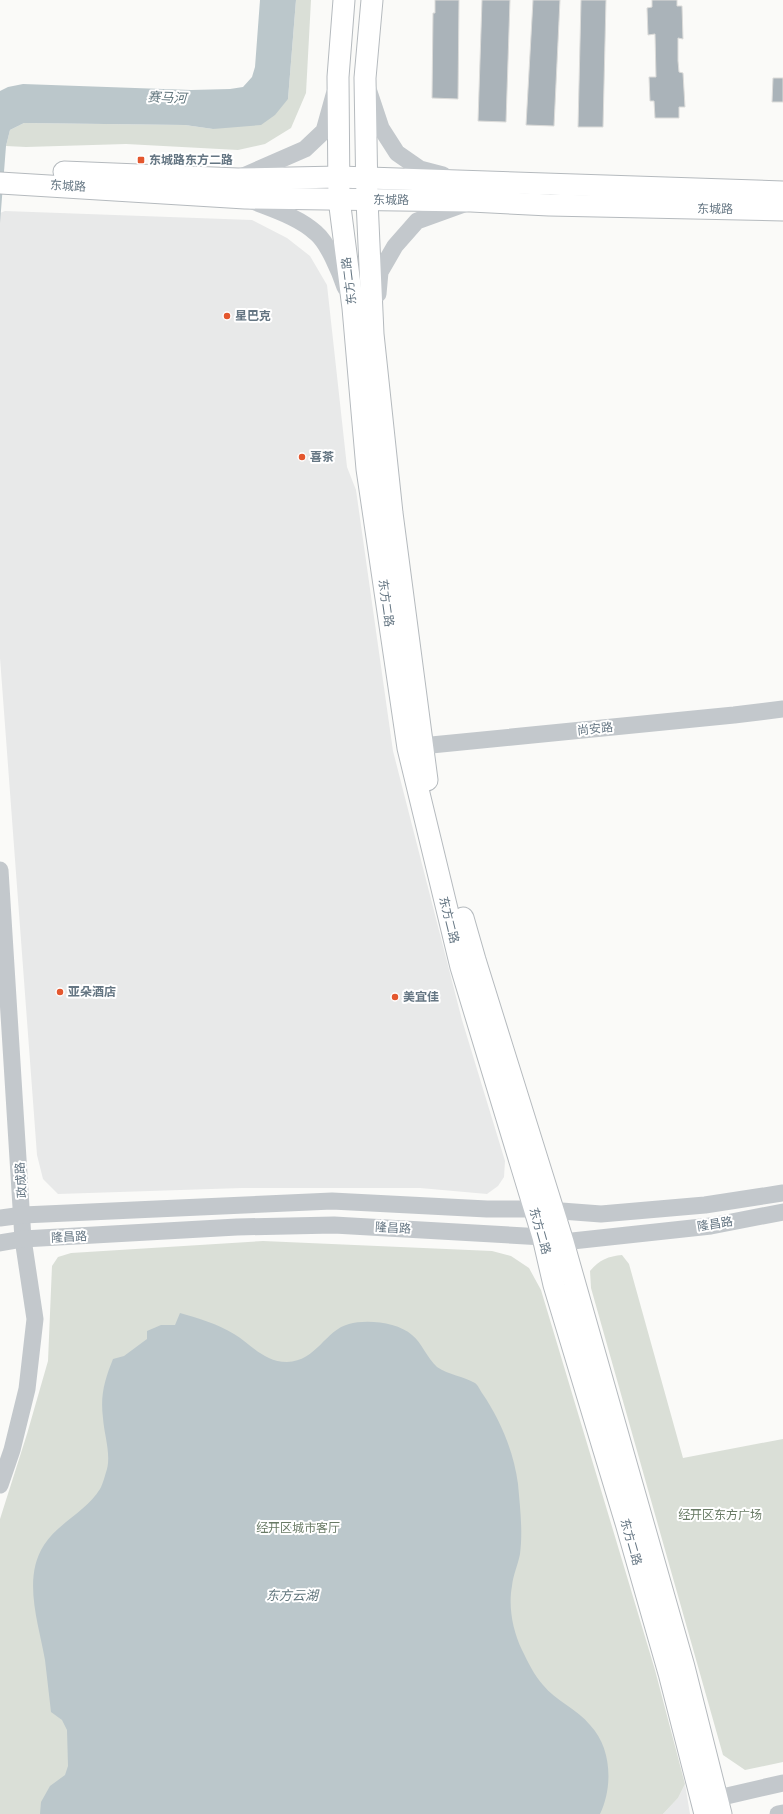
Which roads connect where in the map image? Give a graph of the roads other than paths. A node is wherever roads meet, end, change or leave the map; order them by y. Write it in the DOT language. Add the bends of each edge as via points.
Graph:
graph roads {
  1 [pos="344,0"];
  2 [pos="372,0"];
  3 [pos="338,77"];
  4 [pos="365,78"];
  5 [pos="7,176"];
  6 [pos="340,177"];
  7 [pos="367,178"];
  8 [pos="464,181"];
  9 [pos="241,188"];
  10 [pos="783,192"];
  11 [pos="339,199"];
  12 [pos="367,200"];
  13 [pos="470,201"];
  14 [pos="783,210"];
  15 [pos="353,308"];
  16 [pos="373,334"];
  17 [pos="783,709"];
  18 [pos="415,747"];
  19 [pos="0,870"];
  20 [pos="783,1193"];
  21 [pos="544,1210"];
  22 [pos="783,1212"];
  23 [pos="23,1215"];
  24 [pos="0,1218"];
  25 [pos="543,1237"];
  26 [pos="24,1239"];
  27 [pos="563,1242"];
  28 [pos="0,1243"];
  29 [pos="0,1485"];
  30 [pos="783,1783"];
  31 [pos="715,1809"];
  32 [pos="783,1813"];
  33 [pos="778,1814"];
  1 -- 3 [label="main road, 东方二路"];
  2 -- 4 [label="main road, 东方二路"];
  3 -- 6 [label="main road, 东方二路"];
  3 -- 9 [label="street" via="324,131 304,149"];
  4 -- 7 [label="main road, 东方二路"];
  4 -- 8 [label="street" via="381,128 397,153 420,169"];
  5 -- 9 [label="main road, 东城路"];
  6 -- 7 [label="main road, 东城路"];
  6 -- 9 [label="main road, 东城路"];
  6 -- 11 [label="main road, 东方二路"];
  7 -- 8 [label="main road, 东城路"];
  7 -- 12 [label="main road, 东方二路"];
  8 -- 10 [label="main road, 东城路"];
  9 -- 11 [label="main road, 东城路"];
  9 -- 15 [label="street" via="317,233 337,265"];
  11 -- 12 [label="main road, 东城路"];
  11 -- 15 [label="main road, 东方二路"];
  12 -- 13 [label="main road, 东城路"];
  12 -- 16 [label="main road, 东方二路"];
  13 -- 14 [label="main road, 东城路"];
  13 -- 16 [label="street" via="417,221 395,246 380,272"];
  15 -- 18 [label="main road, 东方二路" via="367,469"];
  16 -- 18 [label="main road, 东方二路"];
  17 -- 18 [label="street, 尚安路"];
  18 -- 21 [label="main road, 东方二路"];
  19 -- 23 [label="street, 政成路"];
  20 -- 21 [label="street, 隆昌路" via="705,1205 601,1214"];
  21 -- 23 [label="street, 隆昌路" via="332,1201"];
  21 -- 25 [label="main road, 东方二路"];
  21 -- 27 [label="main road, 东方二路"];
  22 -- 27 [label="street, 隆昌路" via="711,1226"];
  23 -- 24 [label="street, 隆昌路"];
  23 -- 26 [label="street, 政成路"];
  25 -- 26 [label="street, 隆昌路" via="334,1225 237,1227"];
  25 -- 27 [label="street, 隆昌路"];
  25 -- 31 [label="main road, 东方二路" via="554,1284 667,1665"];
  26 -- 28 [label="street, 隆昌路"];
  26 -- 29 [label="street, 政成路" via="35,1319 27,1389 12,1450"];
  27 -- 31 [label="main road, 东方二路" via="646,1529"];
  30 -- 31 [label="street"];
  32 -- 33 [label="street"];
}
